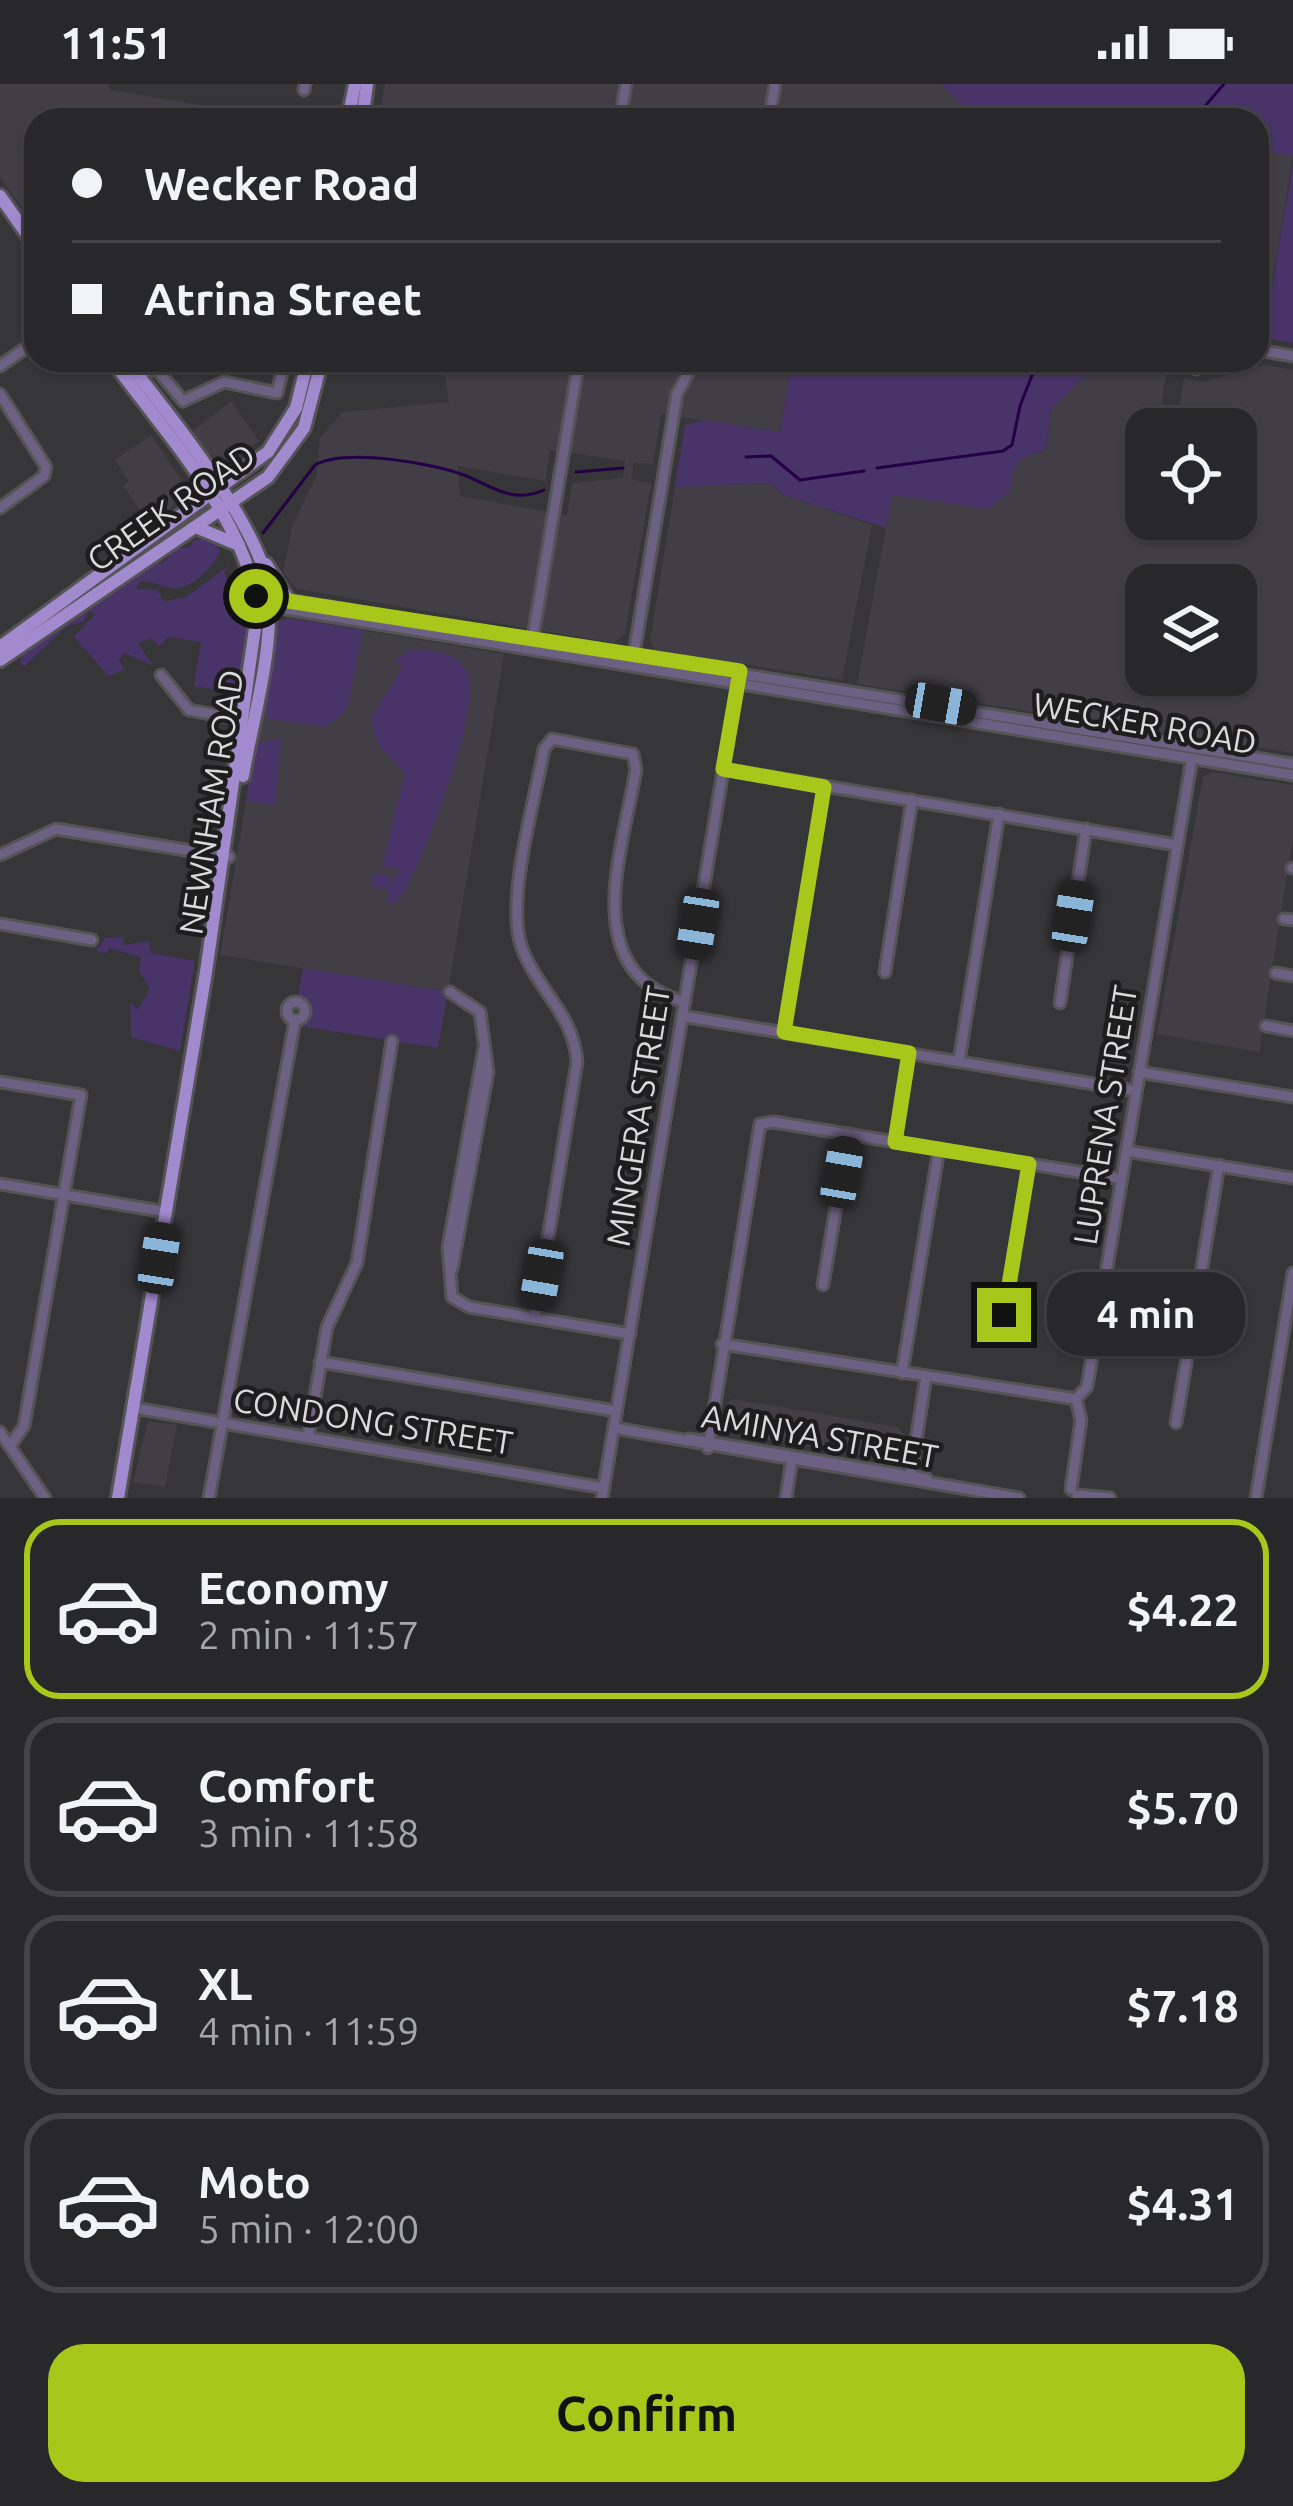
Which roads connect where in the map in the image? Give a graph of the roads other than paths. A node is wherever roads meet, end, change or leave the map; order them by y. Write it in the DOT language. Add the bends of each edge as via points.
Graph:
graph roads {
  1 [pos="0,196"];
  2 [pos="24,230"];
  3 [pos="125,372"];
  4 [pos="131,372"];
  5 [pos="143,372"];
  6 [pos="159,372"];
  7 [pos="282,372"];
  8 [pos="304,372"];
  9 [pos="319,372"];
  10 [pos="577,372"];
  11 [pos="689,372"];
  12 [pos="134,380"];
  13 [pos="0,394"];
  14 [pos="201,475"];
  15 [pos="237,476"];
  16 [pos="259,484"];
  17 [pos="214,494"];
  18 [pos="0,508"];
  19 [pos="225,509"];
  20 [pos="190,511"];
  21 [pos="246,527"];
  22 [pos="198,528"];
  23 [pos="240,546"];
  24 [pos="261,559"];
  25 [pos="286,598"];
  26 [pos="262,601"];
  27 [pos="533,637"];
  28 [pos="0,646"];
  29 [pos="633,659"];
  30 [pos="0,660"];
  31 [pos="161,675"];
  32 [pos="738,677"];
  33 [pos="243,720"];
  34 [pos="1192,753"];
  35 [pos="1293,764"];
  36 [pos="723,769"];
  37 [pos="1293,775"];
  38 [pos="824,787"];
  39 [pos="912,800"];
  40 [pos="999,814"];
  41 [pos="1086,829"];
  42 [pos="1178,845"];
  43 [pos="0,855"];
  44 [pos="225,857"];
  45 [pos="0,924"];
  46 [pos="92,940"];
  47 [pos="885,972"];
  48 [pos="1276,973"];
  49 [pos="1293,976"];
  50 [pos="450,992"];
  51 [pos="685,1002"];
  52 [pos="1060,1004"];
  53 [pos="682,1016"];
  54 [pos="295,1020"];
  55 [pos="1266,1026"];
  56 [pos="1293,1030"];
  57 [pos="784,1032"];
  58 [pos="392,1041"];
  59 [pos="909,1053"];
  60 [pos="959,1061"];
  61 [pos="1139,1072"];
  62 [pos="0,1082"];
  63 [pos="1136,1091"];
  64 [pos="1293,1097"];
  65 [pos="848,1134"];
  66 [pos="895,1142"];
  67 [pos="939,1149"];
  68 [pos="1126,1151"];
  69 [pos="1029,1164"];
  70 [pos="1219,1165"];
  71 [pos="1293,1178"];
  72 [pos="1121,1180"];
  73 [pos="0,1184"];
  74 [pos="63,1195"];
  75 [pos="166,1213"];
  76 [pos="1293,1273"];
  77 [pos="823,1285"];
  78 [pos="1004,1315"];
  79 [pos="535,1317"];
  80 [pos="630,1334"];
  81 [pos="722,1344"];
  82 [pos="320,1362"];
  83 [pos="902,1373"];
  84 [pos="926,1377"];
  85 [pos="1076,1399"];
  86 [pos="134,1408"];
  87 [pos="616,1411"];
  88 [pos="221,1423"];
  89 [pos="1177,1423"];
  90 [pos="614,1428"];
  91 [pos="0,1432"];
  92 [pos="308,1437"];
  93 [pos="709,1443"];
  94 [pos="10,1446"];
  95 [pos="792,1457"];
  96 [pos="910,1478"];
  97 [pos="951,1492"];
  98 [pos="603,1493"];
  99 [pos="1073,1495"];
  100 [pos="45,1498"];
  101 [pos="118,1498"];
  102 [pos="209,1498"];
  103 [pos="786,1498"];
  104 [pos="1019,1498"];
  105 [pos="1111,1498"];
  106 [pos="1256,1498"];
  1 -- 2 [label="main road"];
  3 -- 12 [label="main road"];
  4 -- 12 [label="main road"];
  5 -- 12 [label="street"];
  6 -- 7 [label="street" via="185,400 220,382 277,393"];
  8 -- 15 [label="main road, CREEK ROAD" via="290,420 268,452"];
  9 -- 16 [label="main road, CREEK ROAD" via="304,428"];
  10 -- 27 [label="street"];
  11 -- 29 [label="street" via="677,394"];
  12 -- 14 [label="main road"];
  13 -- 18 [label="street" via="46,467"];
  14 -- 15 [label="main road"];
  14 -- 17 [label="main road"];
  14 -- 20 [label="main road"];
  15 -- 17 [label="main road, CREEK ROAD"];
  16 -- 19 [label="main road, CREEK ROAD"];
  16 -- 21 [label="main road"];
  17 -- 19 [label="main road"];
  17 -- 20 [label="main road, CREEK ROAD"];
  19 -- 21 [label="main road, NEWNHAM ROAD"];
  19 -- 22 [label="main road, CREEK ROAD"];
  19 -- 23 [label="main road, NEWNHAM ROAD"];
  20 -- 28 [label="main road, CREEK ROAD"];
  21 -- 24 [label="main road, NEWNHAM ROAD"];
  22 -- 23 [label="main road"];
  22 -- 30 [label="main road, CREEK ROAD"];
  23 -- 26 [label="main road, NEWNHAM ROAD"];
  24 -- 25 [label="main road"];
  24 -- 26 [label="main road, NEWNHAM ROAD"];
  25 -- 26 [label="street, WECKER ROAD"];
  25 -- 27 [label="street, WECKER ROAD"];
  26 -- 29 [label="street, WECKER ROAD"];
  26 -- 33 [label="main road, NEWNHAM ROAD"];
  26 -- 44 [label="main road, NEWNHAM ROAD"];
  27 -- 29 [label="street, WECKER ROAD"];
  29 -- 32 [label="street, WECKER ROAD"];
  31 -- 33 [label="street" via="189,710"];
  32 -- 34 [label="street, WECKER ROAD"];
  32 -- 36 [label="street, MINGERA STREET"];
  33 -- 44 [label="main road, NEWNHAM ROAD"];
  34 -- 35 [label="street, WECKER ROAD"];
  34 -- 37 [label="street, WECKER ROAD"];
  34 -- 42 [label="street, LUPRENA STREET"];
  36 -- 38 [label="street"];
  36 -- 51 [label="street, MINGERA STREET"];
  38 -- 39 [label="street"];
  38 -- 57 [label="street"];
  39 -- 40 [label="street"];
  39 -- 47 [label="street"];
  40 -- 41 [label="street"];
  40 -- 60 [label="street"];
  41 -- 42 [label="street"];
  41 -- 52 [label="street"];
  42 -- 61 [label="street, LUPRENA STREET"];
  43 -- 44 [label="street" via="56,829"];
  44 -- 75 [label="main road, NEWNHAM ROAD"];
  45 -- 46 [label="street"];
  48 -- 49 [label="street"];
  50 -- 79 [label="street" via="480,1012 484,1048 448,1246 452,1297"];
  51 -- 53 [label="street, MINGERA STREET"];
  51 -- 79 [label="street" via="631,970 612,922 633,754 552,739 544,749 517,925 530,964 572,1028 578,1062"];
  53 -- 57 [label="street"];
  53 -- 80 [label="street, MINGERA STREET"];
  54 -- 88 [label="street"];
  55 -- 56 [label="street"];
  57 -- 59 [label="street"];
  58 -- 82 [label="street" via="357,1263 331,1314"];
  59 -- 60 [label="street"];
  59 -- 66 [label="street"];
  60 -- 63 [label="street"];
  61 -- 63 [label="street, LUPRENA STREET"];
  61 -- 64 [label="street"];
  62 -- 74 [label="street" via="81,1095"];
  63 -- 68 [label="street, LUPRENA STREET"];
  65 -- 66 [label="street"];
  65 -- 77 [label="street"];
  65 -- 81 [label="street" via="758,1126"];
  66 -- 67 [label="street"];
  67 -- 69 [label="street"];
  67 -- 83 [label="street"];
  68 -- 70 [label="street"];
  68 -- 72 [label="street, LUPRENA STREET"];
  69 -- 72 [label="street"];
  69 -- 78 [label="street"];
  70 -- 71 [label="street"];
  70 -- 89 [label="street"];
  72 -- 85 [label="street, LUPRENA STREET" via="1087,1387"];
  73 -- 74 [label="street"];
  74 -- 75 [label="street"];
  74 -- 94 [label="street" via="25,1426"];
  75 -- 86 [label="main road, NEWNHAM ROAD"];
  76 -- 106 [label="street"];
  79 -- 80 [label="street"];
  80 -- 87 [label="street, MINGERA STREET"];
  81 -- 83 [label="street"];
  81 -- 93 [label="street"];
  82 -- 87 [label="street"];
  82 -- 92 [label="street"];
  83 -- 84 [label="street"];
  84 -- 85 [label="street"];
  84 -- 96 [label="street"];
  85 -- 99 [label="street, LUPRENA STREET"];
  86 -- 88 [label="street, CONDONG STREET"];
  86 -- 101 [label="main road, NEWNHAM ROAD"];
  87 -- 90 [label="street, MINGERA STREET"];
  88 -- 92 [label="street, CONDONG STREET"];
  88 -- 102 [label="street"];
  90 -- 93 [label="street, AMINYA STREET"];
  90 -- 98 [label="street, MINGERA STREET"];
  91 -- 94 [label="street"];
  92 -- 98 [label="street, CONDONG STREET"];
  93 -- 95 [label="street, AMINYA STREET"];
  94 -- 100 [label="street"];
  95 -- 96 [label="street, AMINYA STREET"];
  95 -- 103 [label="street"];
  96 -- 97 [label="street, AMINYA STREET"];
  97 -- 104 [label="street, AMINYA STREET"];
  99 -- 105 [label="street"];
}
